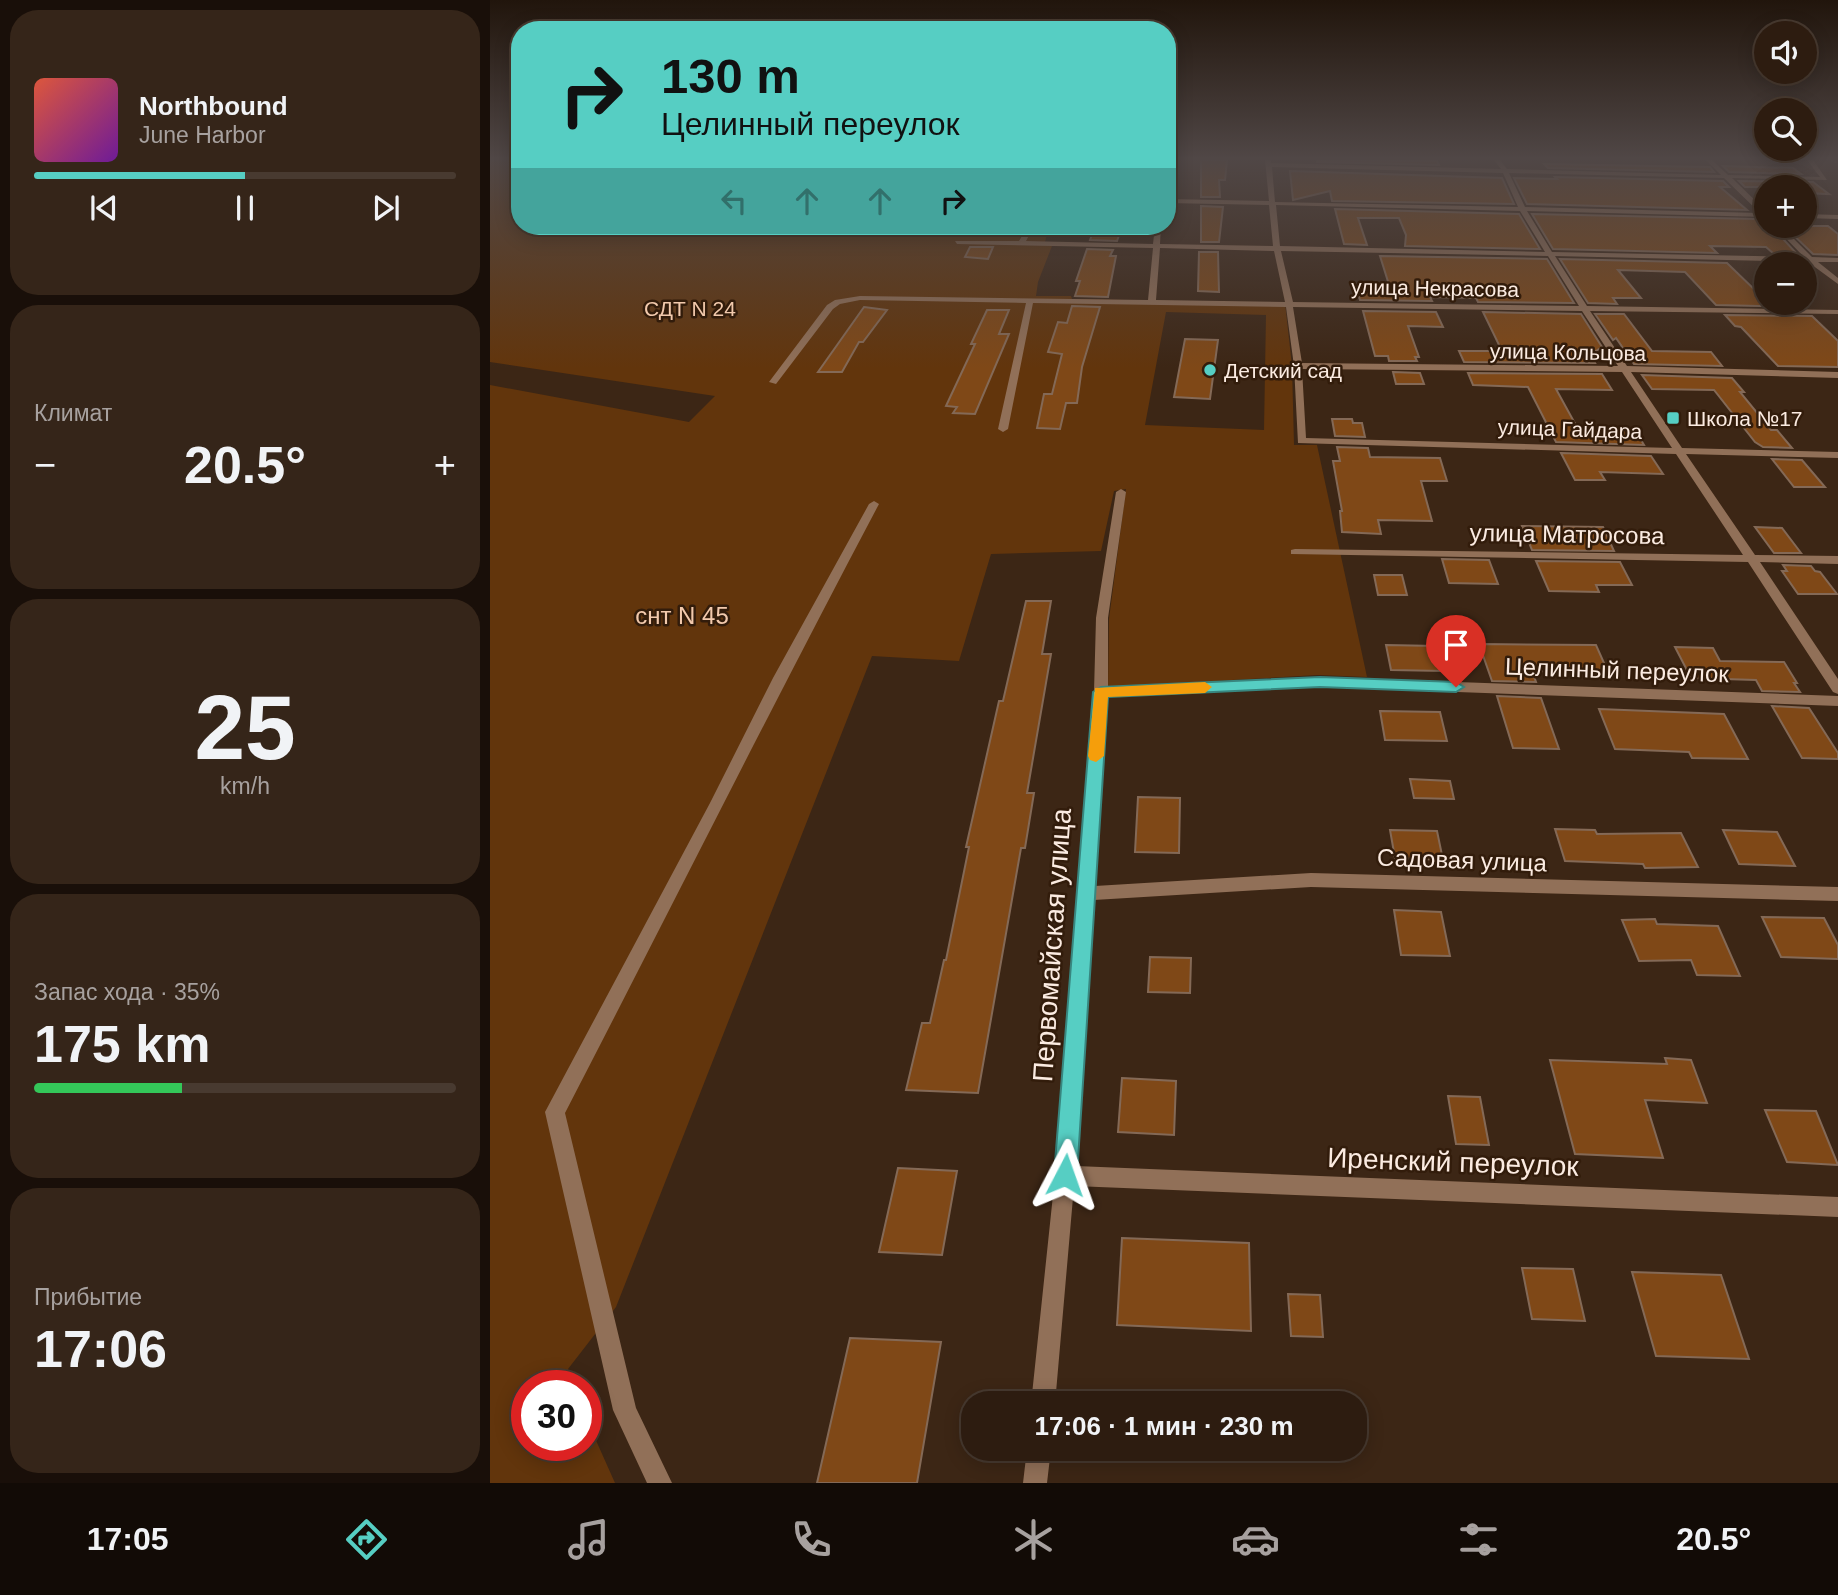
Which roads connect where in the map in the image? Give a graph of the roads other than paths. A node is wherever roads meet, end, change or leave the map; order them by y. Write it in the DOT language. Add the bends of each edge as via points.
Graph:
graph roads {
  1 [pos="1275,229"];
  2 [pos="1534,229"];
  3 [pos="1026,235"];
  4 [pos="1156,235"];
  5 [pos="1789,238"];
  6 [pos="957,242"];
  7 [pos="1022,243"];
  8 [pos="1154,246"];
  9 [pos="1277,249"];
  10 [pos="1803,252"];
  11 [pos="1551,256"];
  12 [pos="1754,259"];
  13 [pos="1817,260"];
  14 [pos="1838,260"];
  15 [pos="1817,265"];
  16 [pos="1838,282"];
  17 [pos="1030,301"];
  18 [pos="1152,302"];
  19 [pos="1289,303"];
  20 [pos="1584,308"];
  21 [pos="1838,312"];
  22 [pos="1298,366"];
  23 [pos="1626,369"];
  24 [pos="1838,375"];
  25 [pos="773,382"];
  26 [pos="1003,429"];
  27 [pos="1679,452"];
  28 [pos="1838,455"];
  29 [pos="1121,492"];
  30 [pos="874,504"];
  31 [pos="1295,552"];
  32 [pos="1748,556"];
  33 [pos="1838,560"];
  34 [pos="1838,689"];
  35 [pos="1101,692"];
  36 [pos="1838,701"];
  37 [pos="1086,894"];
  38 [pos="1838,894"];
  39 [pos="1065,1175"];
  40 [pos="1838,1207"];
  41 [pos="1044,1391"];
  42 [pos="1038,1461"];
  43 [pos="660,1483"];
  44 [pos="1035,1483"];
  1 -- 9 [label="street"];
  2 -- 11 [label="street"];
  3 -- 7 [label="street"];
  4 -- 8 [label="street"];
  5 -- 10 [label="street"];
  6 -- 7 [label="street"];
  7 -- 8 [label="street"];
  8 -- 9 [label="street"];
  8 -- 18 [label="street"];
  9 -- 11 [label="street"];
  9 -- 19 [label="street"];
  11 -- 12 [label="street"];
  11 -- 20 [label="street"];
  13 -- 14 [label="street"];
  15 -- 16 [label="street"];
  17 -- 18 [label="street, улица Некрасова"];
  17 -- 25 [label="street, улица Некрасова" via="860,298 838,302"];
  17 -- 26 [label="street"];
  18 -- 19 [label="street, улица Некрасова"];
  19 -- 20 [label="street, улица Некрасова"];
  19 -- 22 [label="street"];
  20 -- 21 [label="street, улица Некрасова"];
  20 -- 23 [label="street"];
  22 -- 23 [label="street, улица Кольцова"];
  22 -- 27 [label="street, улица Гайдара" via="1301,441"];
  23 -- 24 [label="street, улица Кольцова"];
  23 -- 27 [label="street"];
  27 -- 28 [label="street, улица Гайдара"];
  27 -- 32 [label="street"];
  29 -- 35 [label="street, Первомайская улица" via="1102,618"];
  30 -- 43 [label="street" via="555,1112 625,1410"];
  31 -- 32 [label="street, улица Матросова"];
  32 -- 33 [label="street, улица Матросова"];
  32 -- 34 [label="street"];
  35 -- 36 [label="street, Целинный переулок" via="1320,682"];
  35 -- 37 [label="street, Первомайская улица"];
  37 -- 38 [label="street, Садовая улица" via="1311,880"];
  37 -- 39 [label="street, Первомайская улица"];
  39 -- 40 [label="street, Иренский переулок"];
  39 -- 41 [label="street, Первомайская улица"];
  42 -- 44 [label="street"];
}
